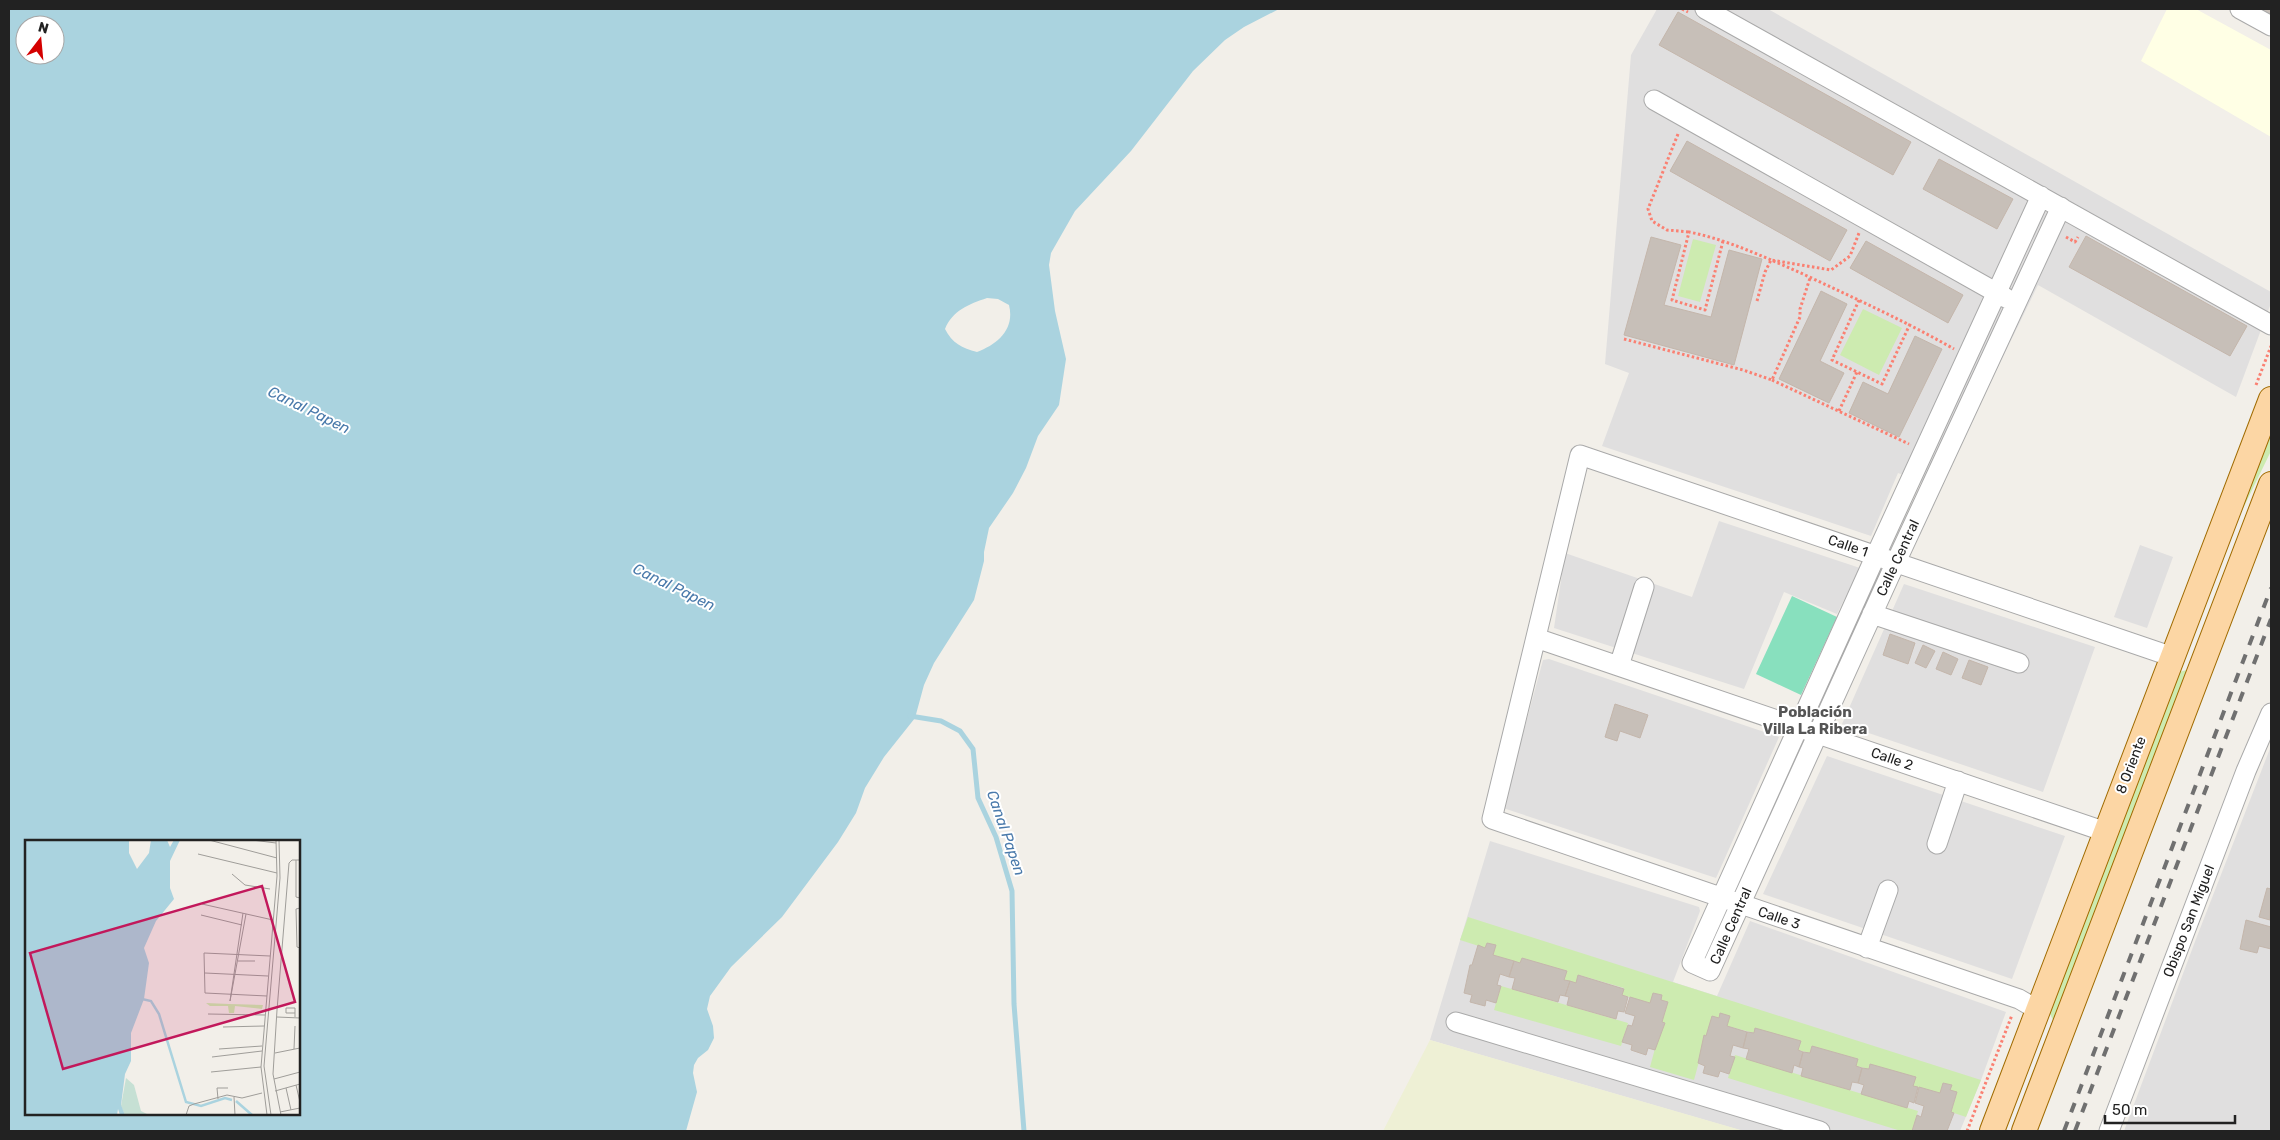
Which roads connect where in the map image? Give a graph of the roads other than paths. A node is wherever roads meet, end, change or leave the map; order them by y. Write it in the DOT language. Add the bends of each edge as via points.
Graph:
graph roads {
  1 [pos="1705,9"];
  2 [pos="2240,9"];
  3 [pos="2271,26"];
  4 [pos="1654,100"];
  5 [pos="2041,196"];
  6 [pos="2061,208"];
  7 [pos="1997,293"];
  8 [pos="2016,303"];
  9 [pos="2271,325"];
  10 [pos="2271,399"];
  11 [pos="1922,455"];
  12 [pos="1939,469"];
  13 [pos="2271,484"];
  14 [pos="1876,555"];
  15 [pos="1896,562"];
  16 [pos="1644,588"];
  17 [pos="1872,614"];
  18 [pos="2214,636"];
  19 [pos="1536,638"];
  20 [pos="2173,657"];
  21 [pos="2019,663"];
  22 [pos="1619,666"];
  23 [pos="2271,713"];
  24 [pos="1799,727"];
  25 [pos="1818,734"];
  26 [pos="1958,782"];
  27 [pos="2106,832"];
  28 [pos="1937,844"];
  29 [pos="1888,890"];
  30 [pos="1721,899"];
  31 [pos="1740,905"];
  32 [pos="1867,948"];
  33 [pos="2038,1010"];
  34 [pos="1456,1022"];
  35 [pos="2053,1057"];
  36 [pos="1820,1131"];
  37 [pos="1992,1131"];
  38 [pos="2024,1131"];
  39 [pos="2109,1131"];
  1 -- 5 [label="street"];
  2 -- 3 [label="street"];
  4 -- 7 [label="street"];
  5 -- 6 [label="street"];
  5 -- 7 [label="street, Calle Central"];
  6 -- 8 [label="street, Calle Central"];
  6 -- 9 [label="street"];
  7 -- 8 [label="street"];
  7 -- 11 [label="street, Calle Central"];
  8 -- 12 [label="street, Calle Central"];
  10 -- 20 [label="main road, 8 Oriente"];
  11 -- 12 [label="street"];
  11 -- 14 [label="street, Calle Central"];
  12 -- 15 [label="street, Calle Central"];
  13 -- 18 [label="main road"];
  14 -- 15 [label="street, Calle 1"];
  14 -- 19 [label="street, Calle 1" via="1580,454"];
  14 -- 24 [label="street, Calle Central"];
  15 -- 17 [label="street, Calle Central"];
  15 -- 20 [label="street, Calle 1"];
  16 -- 22 [label="street"];
  17 -- 21 [label="street"];
  17 -- 25 [label="street, Calle Central"];
  18 -- 20 [label="main road" via="2194,650"];
  18 -- 35 [label="main road"];
  19 -- 22 [label="street, Calle 2"];
  19 -- 30 [label="street, Calle 3" via="1492,819"];
  20 -- 27 [label="main road, 8 Oriente"];
  22 -- 24 [label="street, Calle 2"];
  23 -- 39 [label="street, Obispo San Miguel"];
  24 -- 25 [label="street, Calle 2"];
  24 -- 30 [label="street, Calle Central"];
  25 -- 26 [label="street, Calle 2"];
  25 -- 31 [label="street, Calle Central"];
  26 -- 27 [label="street, Calle 2"];
  26 -- 28 [label="street"];
  27 -- 33 [label="main road, 8 Oriente"];
  29 -- 32 [label="street"];
  30 -- 31 [label="street, Calle 3"];
  30 -- 31 [label="street, Calle Central" via="1692,963 1710,971"];
  31 -- 32 [label="street, Calle 3"];
  32 -- 33 [label="street, Calle 3" via="2018,999"];
  33 -- 35 [label="main road" via="2048,1029"];
  33 -- 37 [label="main road, 8 Oriente"];
  34 -- 36 [label="street"];
  35 -- 38 [label="main road"];
}
